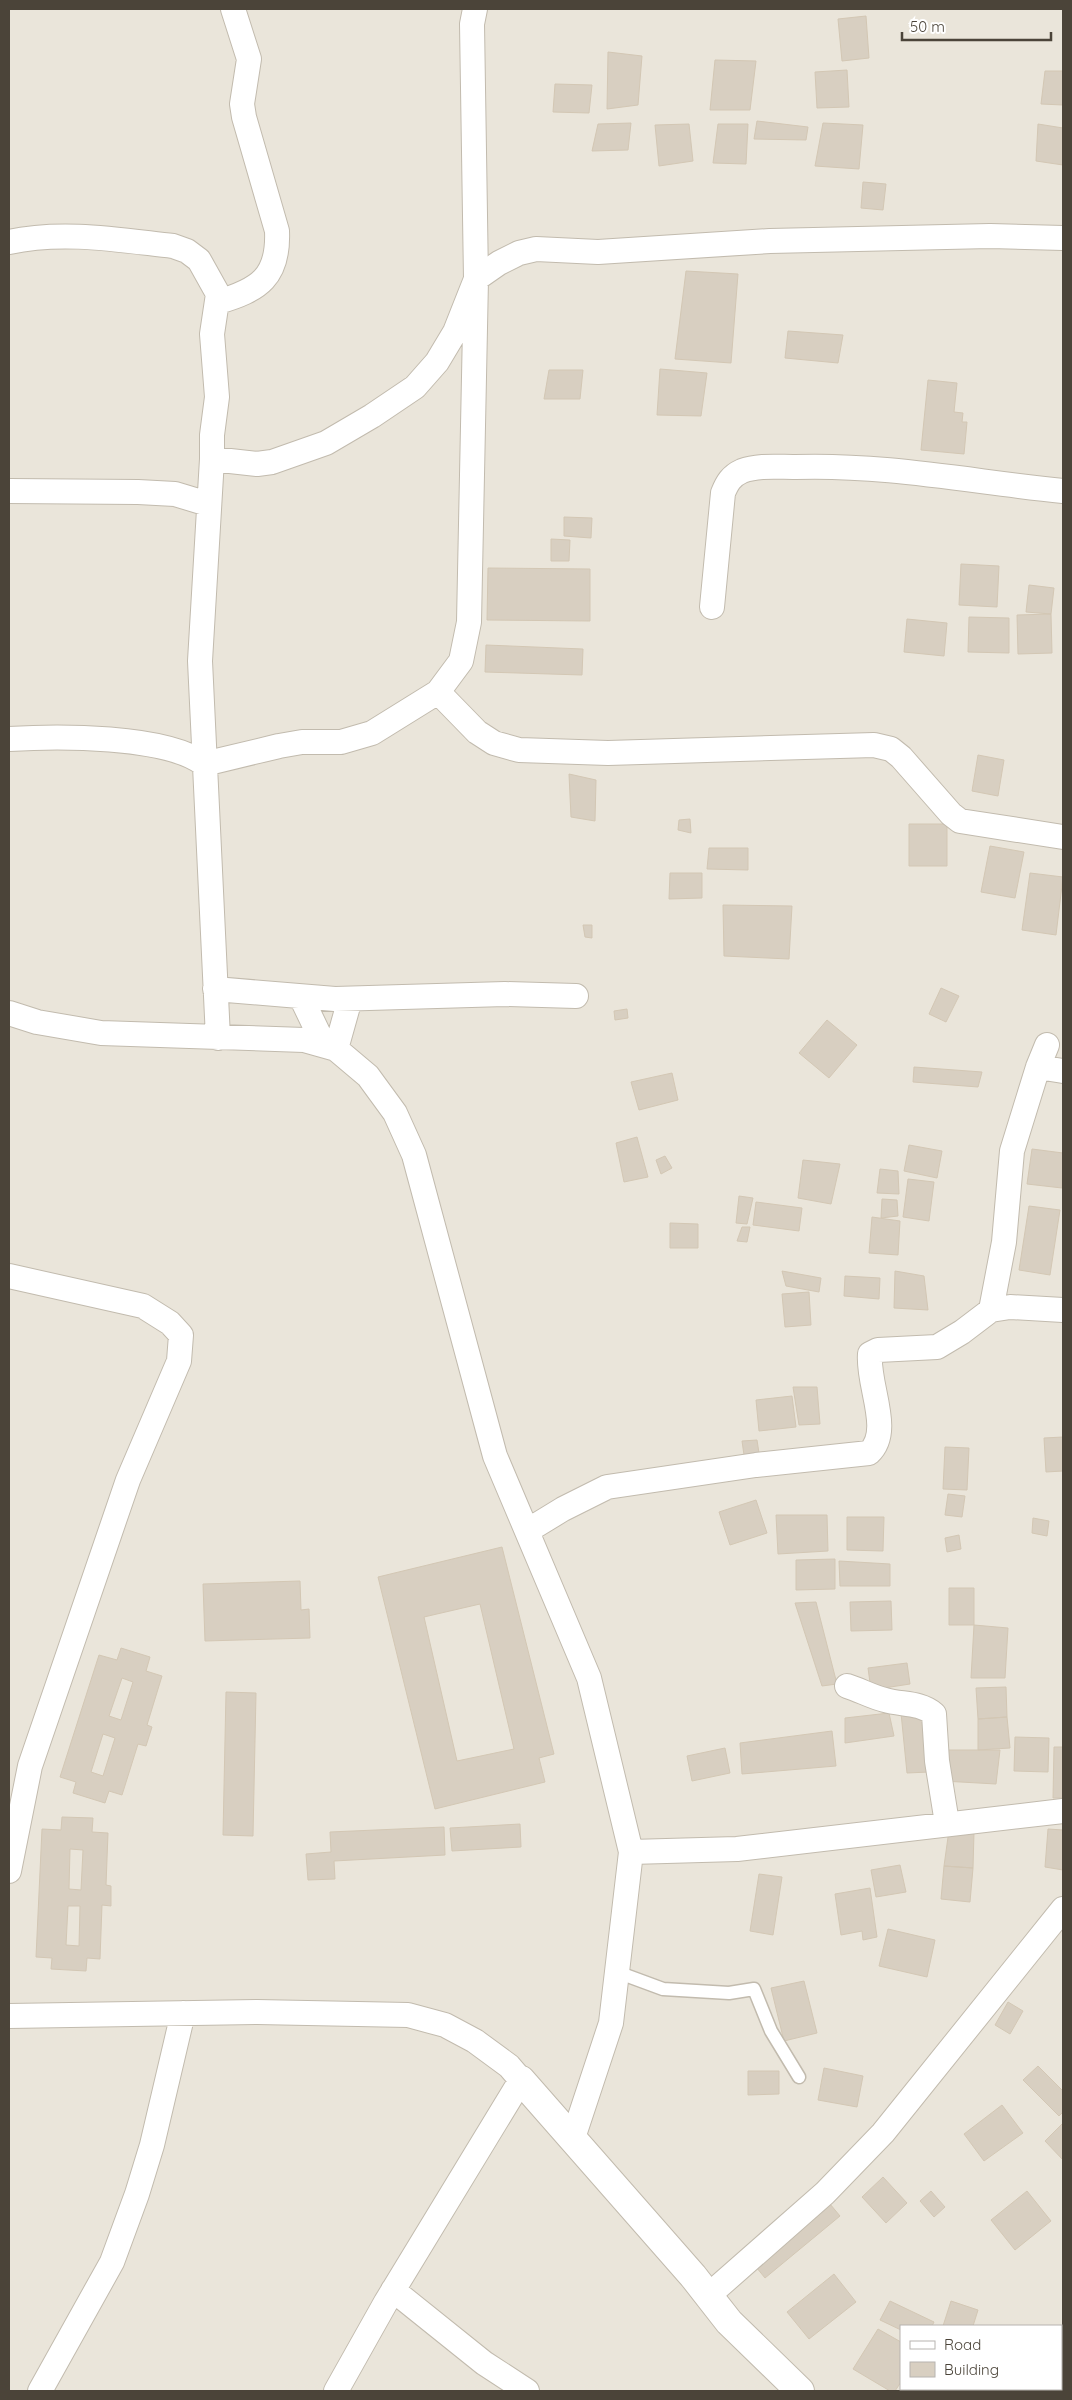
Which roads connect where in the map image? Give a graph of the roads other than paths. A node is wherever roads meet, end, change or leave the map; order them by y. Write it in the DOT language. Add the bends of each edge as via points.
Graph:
graph roads {
  1 [pos="233,9"];
  2 [pos="475,9"];
  3 [pos="1063,238"];
  4 [pos="9,242"];
  5 [pos="476,279"];
  6 [pos="218,302"];
  7 [pos="212,459"];
  8 [pos="9,491"];
  9 [pos="1063,491"];
  10 [pos="208,504"];
  11 [pos="712,607"];
  12 [pos="438,692"];
  13 [pos="9,739"];
  14 [pos="204,764"];
  15 [pos="1063,836"];
  16 [pos="215,989"];
  17 [pos="576,996"];
  18 [pos="301,998"];
  19 [pos="350,999"];
  20 [pos="10,1019"];
  21 [pos="218,1038"];
  22 [pos="1047,1045"];
  23 [pos="330,1047"];
  24 [pos="1038,1067"];
  25 [pos="1063,1071"];
  26 [pos="9,1276"];
  27 [pos="991,1310"];
  28 [pos="1063,1310"];
  29 [pos="527,1531"];
  30 [pos="847,1686"];
  31 [pos="1063,1811"];
  32 [pos="947,1823"];
  33 [pos="631,1852"];
  34 [pos="9,1871"];
  35 [pos="1063,1909"];
  36 [pos="618,1972"];
  37 [pos="183,2013"];
  38 [pos="9,2016"];
  39 [pos="799,2077"];
  40 [pos="521,2080"];
  41 [pos="572,2138"];
  42 [pos="393,2290"];
  43 [pos="709,2295"];
  44 [pos="40,2391"];
  45 [pos="336,2391"];
  46 [pos="528,2391"];
  47 [pos="800,2391"];
  1 -- 6 [label="street" via="249,59 242,104 244,118 277,232 278,248 268,275 257,287"];
  2 -- 5 [label="street" via="472,24"];
  3 -- 5 [label="street" via="990,236 770,241 598,252 536,249 518,253"];
  4 -- 6 [label="street" via="25,238 82,236 173,246 199,260 214,282"];
  5 -- 7 [label="street" via="455,332 438,362 415,387 326,443 299,453 257,464"];
  5 -- 12 [label="street" via="469,622 461,661"];
  6 -- 7 [label="street" via="212,334 217,397"];
  7 -- 10 [label="street"];
  8 -- 10 [label="street" via="175,494"];
  9 -- 11 [label="street" via="879,469 816,466 759,468 741,472 727,480 723,493"];
  10 -- 14 [label="street" via="200,661"];
  12 -- 14 [label="street" via="372,733 342,742 302,742 279,746"];
  12 -- 15 [label="street" via="477,732 494,743 519,750 608,753 874,745 891,749 902,757 960,821"];
  13 -- 14 [label="street" via="140,743 192,756"];
  14 -- 16 [label="street"];
  16 -- 18 [label="street"];
  16 -- 21 [label="street"];
  17 -- 19 [label="street" via="505,994"];
  18 -- 19 [label="street"];
  18 -- 23 [label="street"];
  19 -- 23 [label="street"];
  20 -- 21 [label="street" via="101,1033"];
  21 -- 23 [label="street" via="304,1040"];
  22 -- 24 [label="street"];
  23 -- 29 [label="street" via="368,1076 395,1113 414,1155 495,1456"];
  24 -- 25 [label="street"];
  24 -- 27 [label="street" via="1012,1151 1004,1242"];
  26 -- 34 [label="street" via="143,1306 170,1323 181,1335 181,1344 179,1360 128,1480 30,1766"];
  27 -- 28 [label="street" via="1010,1307"];
  27 -- 29 [label="street" via="937,1347 878,1350 870,1354 869,1366 880,1427 877,1446 869,1453 756,1465 606,1487"];
  29 -- 33 [label="street" via="589,1678"];
  30 -- 32 [label="street" via="884,1700 916,1705 934,1714 937,1761"];
  31 -- 32 [label="street"];
  32 -- 33 [label="street" via="737,1849"];
  33 -- 36 [label="street"];
  35 -- 43 [label="street" via="883,2133 825,2193"];
  36 -- 39 [label="lane" via="663,1989 730,1993 754,1989 771,2031"];
  36 -- 41 [label="street" via="611,2023"];
  37 -- 38 [label="street"];
  37 -- 40 [label="street" via="408,2014 444,2025 482,2045"];
  37 -- 44 [label="street" via="152,2145 112,2262"];
  40 -- 41 [label="street"];
  40 -- 42 [label="street"];
  41 -- 43 [label="street"];
  42 -- 45 [label="street"];
  42 -- 46 [label="street" via="484,2363"];
  43 -- 47 [label="street" via="729,2322"];
}
